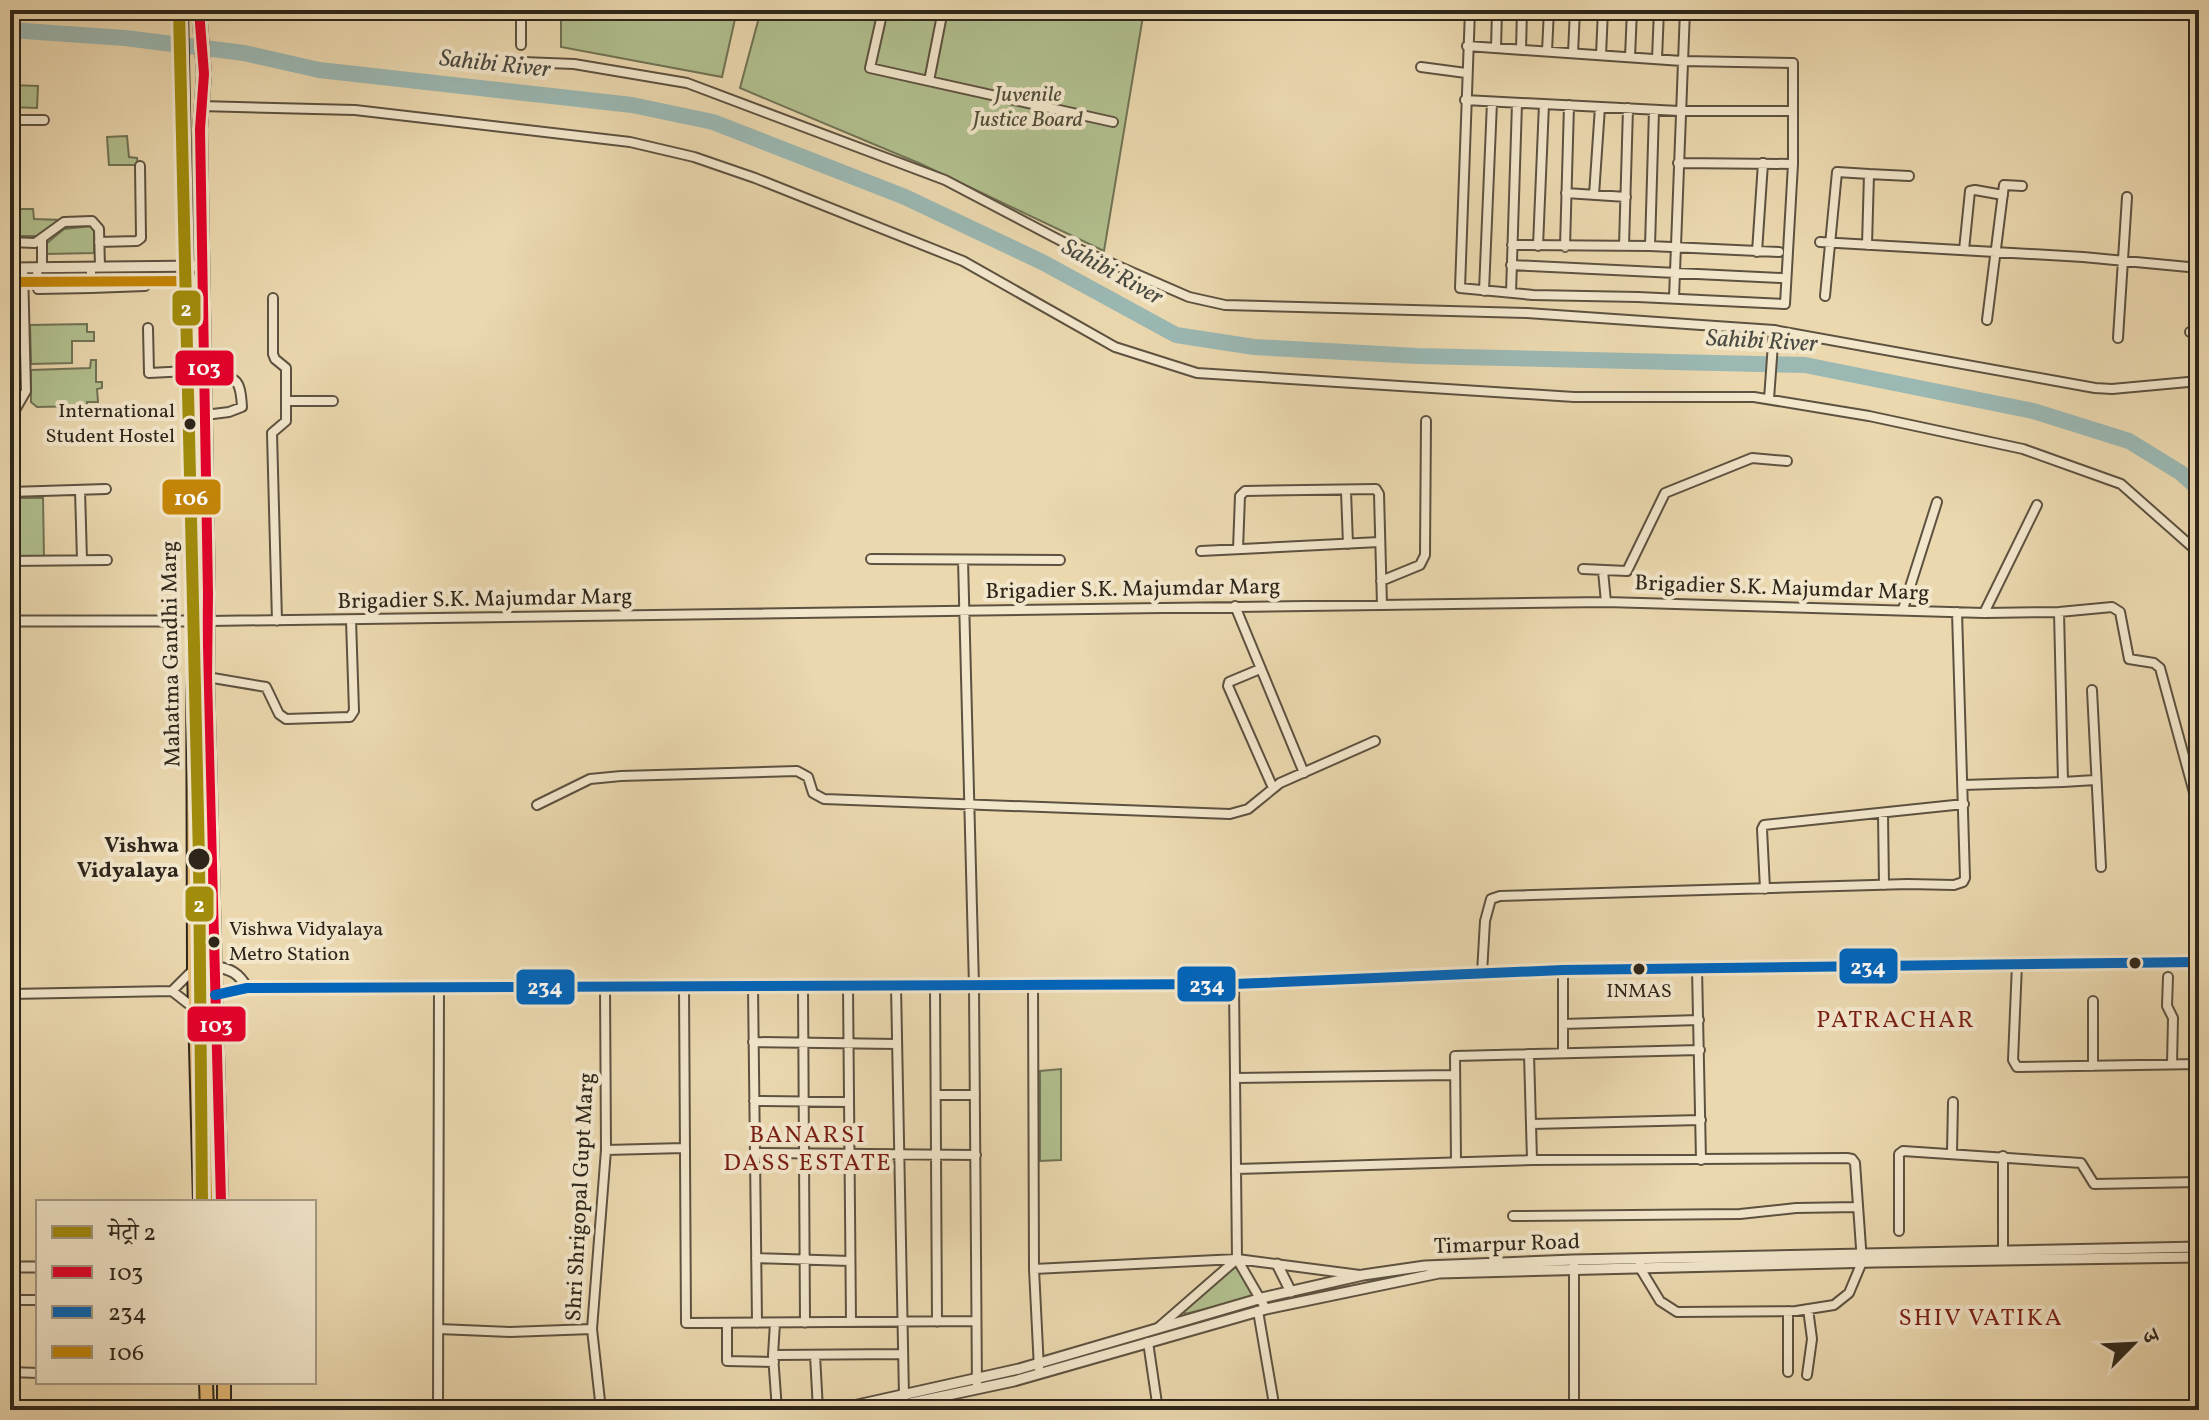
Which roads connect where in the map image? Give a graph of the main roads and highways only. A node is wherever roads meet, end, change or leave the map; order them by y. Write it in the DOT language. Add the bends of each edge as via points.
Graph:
graph roads {
  1 [pos="181,12"];
  2 [pos="200,12"];
  3 [pos="203,80"];
  4 [pos="181,82"];
  5 [pos="193,814"];
  6 [pos="210,814"];
  7 [pos="200,1200"];
  8 [pos="221,1200"];
  9 [pos="206,1384"];
  10 [pos="224,1384"];
  11 [pos="207,1410"];
  12 [pos="224,1410"];
  1 -- 4 [label="main road, Mahatma Gandhi Marg"];
  2 -- 3 [label="main road, Mahatma Gandhi Marg"];
  3 -- 4 [label="main road"];
  3 -- 6 [label="main road, Mahatma Gandhi Marg"];
  4 -- 5 [label="main road, Mahatma Gandhi Marg"];
  5 -- 6 [label="main road"];
  5 -- 7 [label="main road, Mahatma Gandhi Marg"];
  6 -- 8 [label="main road, Mahatma Gandhi Marg"];
  9 -- 11 [label="main road"];
  10 -- 12 [label="main road"];
}
